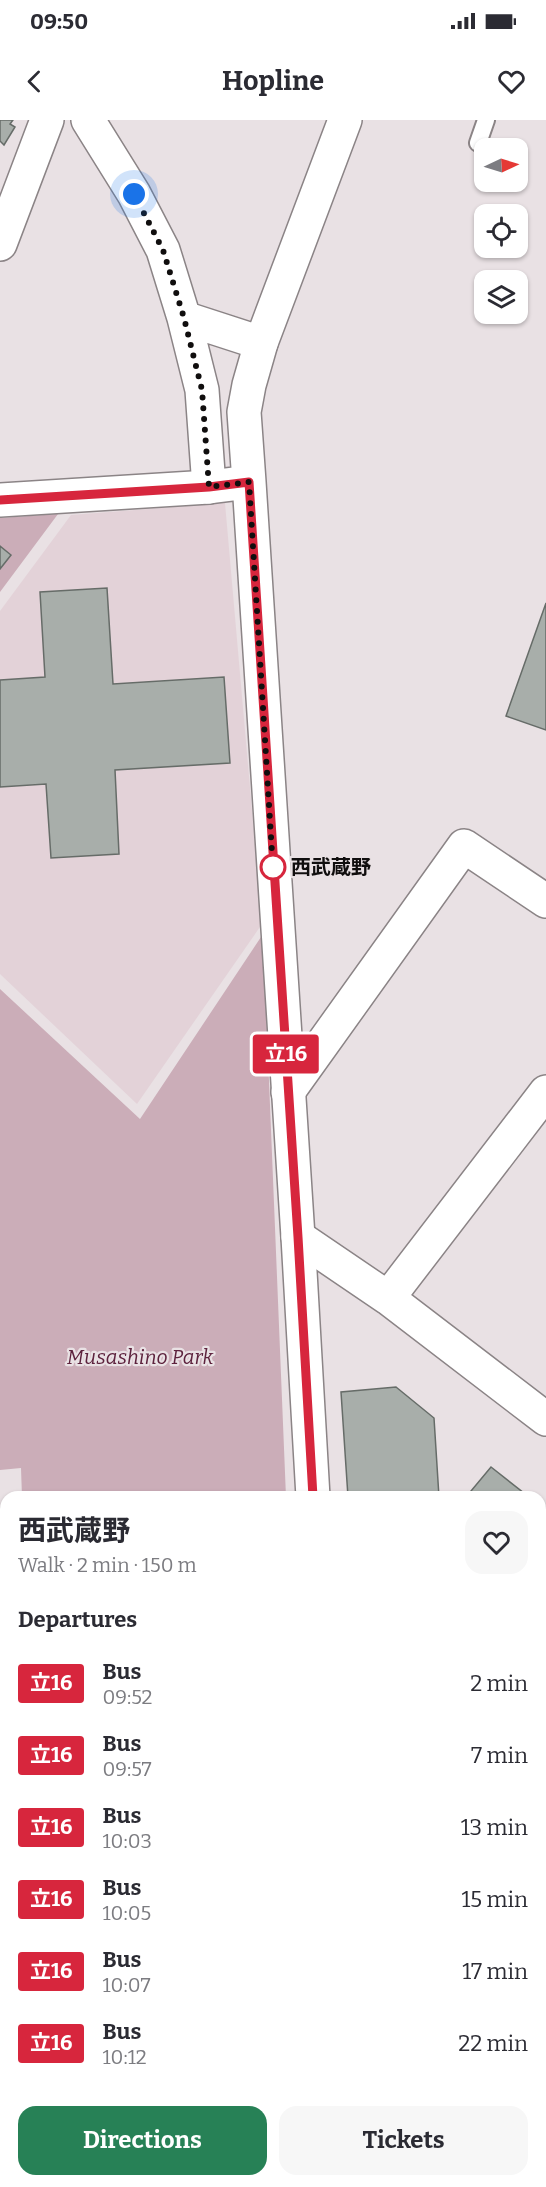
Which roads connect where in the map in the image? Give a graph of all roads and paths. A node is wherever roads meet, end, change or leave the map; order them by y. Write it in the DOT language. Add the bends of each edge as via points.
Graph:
graph roads {
  1 [pos="47,120"];
  2 [pos="88,120"];
  3 [pos="345,120"];
  4 [pos="486,120"];
  5 [pos="480,138"];
  6 [pos="0,244"];
  7 [pos="184,318"];
  8 [pos="261,343"];
  9 [pos="249,482"];
  10 [pos="209,487"];
  11 [pos="0,500"];
  12 [pos="546,901"];
  13 [pos="288,1092"];
  14 [pos="546,1092"];
  15 [pos="298,1237"];
  16 [pos="388,1298"];
  17 [pos="546,1419"];
  18 [pos="313,1491"];
  1 -- 6 [label="street"];
  2 -- 7 [label="street" via="163,250"];
  3 -- 8 [label="street"];
  4 -- 5 [label="lane"];
  7 -- 8 [label="street"];
  7 -- 10 [label="street" via="202,390"];
  8 -- 9 [label="street" via="244,412"];
  9 -- 10 [label="street"];
  9 -- 13 [label="street"];
  10 -- 11 [label="street"];
  12 -- 13 [label="street" via="464,846"];
  13 -- 15 [label="street"];
  14 -- 16 [label="street"];
  15 -- 16 [label="street"];
  15 -- 18 [label="street"];
  16 -- 17 [label="street"];
}
